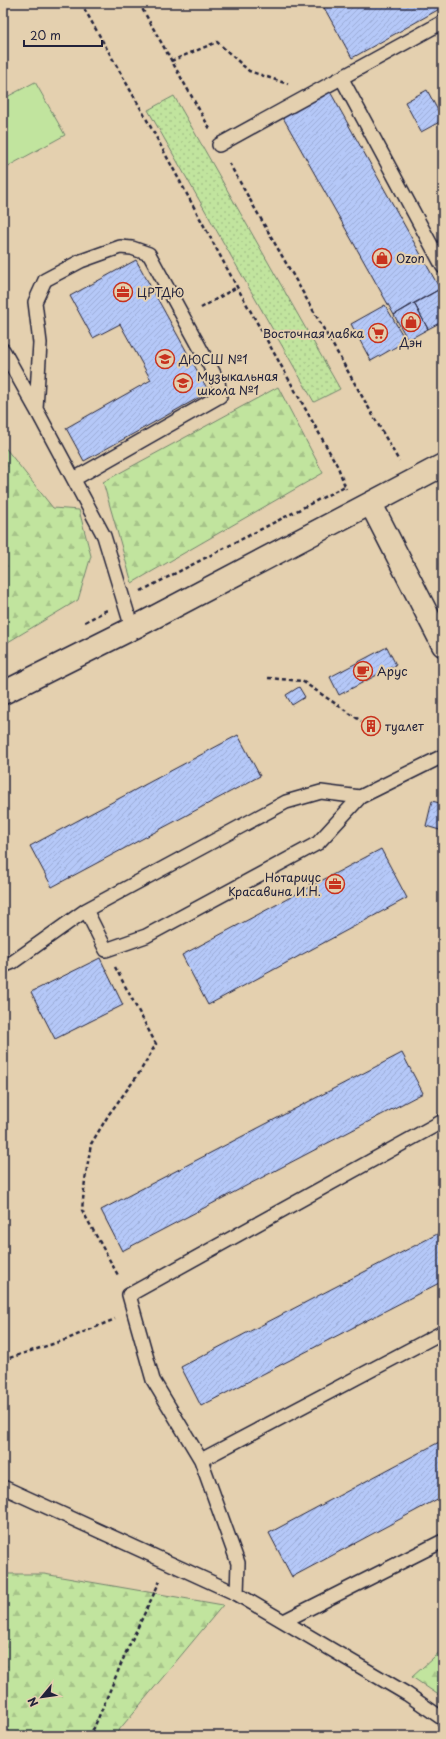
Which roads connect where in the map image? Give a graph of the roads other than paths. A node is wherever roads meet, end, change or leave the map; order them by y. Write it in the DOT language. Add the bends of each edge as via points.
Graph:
graph roads {
  1 [pos="443,22"];
  2 [pos="342,79"];
  3 [pos="219,145"];
  4 [pos="443,267"];
  5 [pos="3,350"];
  6 [pos="36,409"];
  7 [pos="442,468"];
  8 [pos="74,480"];
  9 [pos="363,508"];
  10 [pos="132,628"];
  11 [pos="443,644"];
  12 [pos="3,693"];
  13 [pos="443,756"];
  14 [pos="360,797"];
  15 [pos="86,910"];
  16 [pos="3,966"];
  17 [pos="443,1121"];
  18 [pos="443,1332"];
  19 [pos="201,1460"];
  20 [pos="3,1487"];
  21 [pos="443,1542"];
  22 [pos="237,1594"];
  23 [pos="284,1621"];
  24 [pos="443,1719"];
  1 -- 2 [label="lane"];
  2 -- 3 [label="lane"];
  2 -- 4 [label="lane"];
  5 -- 6 [label="lane"];
  6 -- 8 [label="lane"];
  6 -- 8 [label="lane" via="40,342 35,302 45,280 81,261 120,247 149,254 218,381 220,396"];
  7 -- 9 [label="main road"];
  8 -- 10 [label="lane" via="104,536"];
  9 -- 10 [label="main road"];
  9 -- 11 [label="main road"];
  10 -- 12 [label="main road"];
  13 -- 14 [label="lane"];
  14 -- 15 [label="lane" via="321,792 286,802"];
  14 -- 15 [label="lane" via="318,843 146,936 106,950"];
  15 -- 16 [label="lane" via="13,962"];
  17 -- 19 [label="lane" via="129,1295 153,1380"];
  18 -- 19 [label="lane"];
  19 -- 22 [label="lane" via="238,1563"];
  20 -- 22 [label="lane"];
  21 -- 23 [label="lane"];
  22 -- 23 [label="lane"];
  23 -- 24 [label="lane" via="407,1694"];
}
